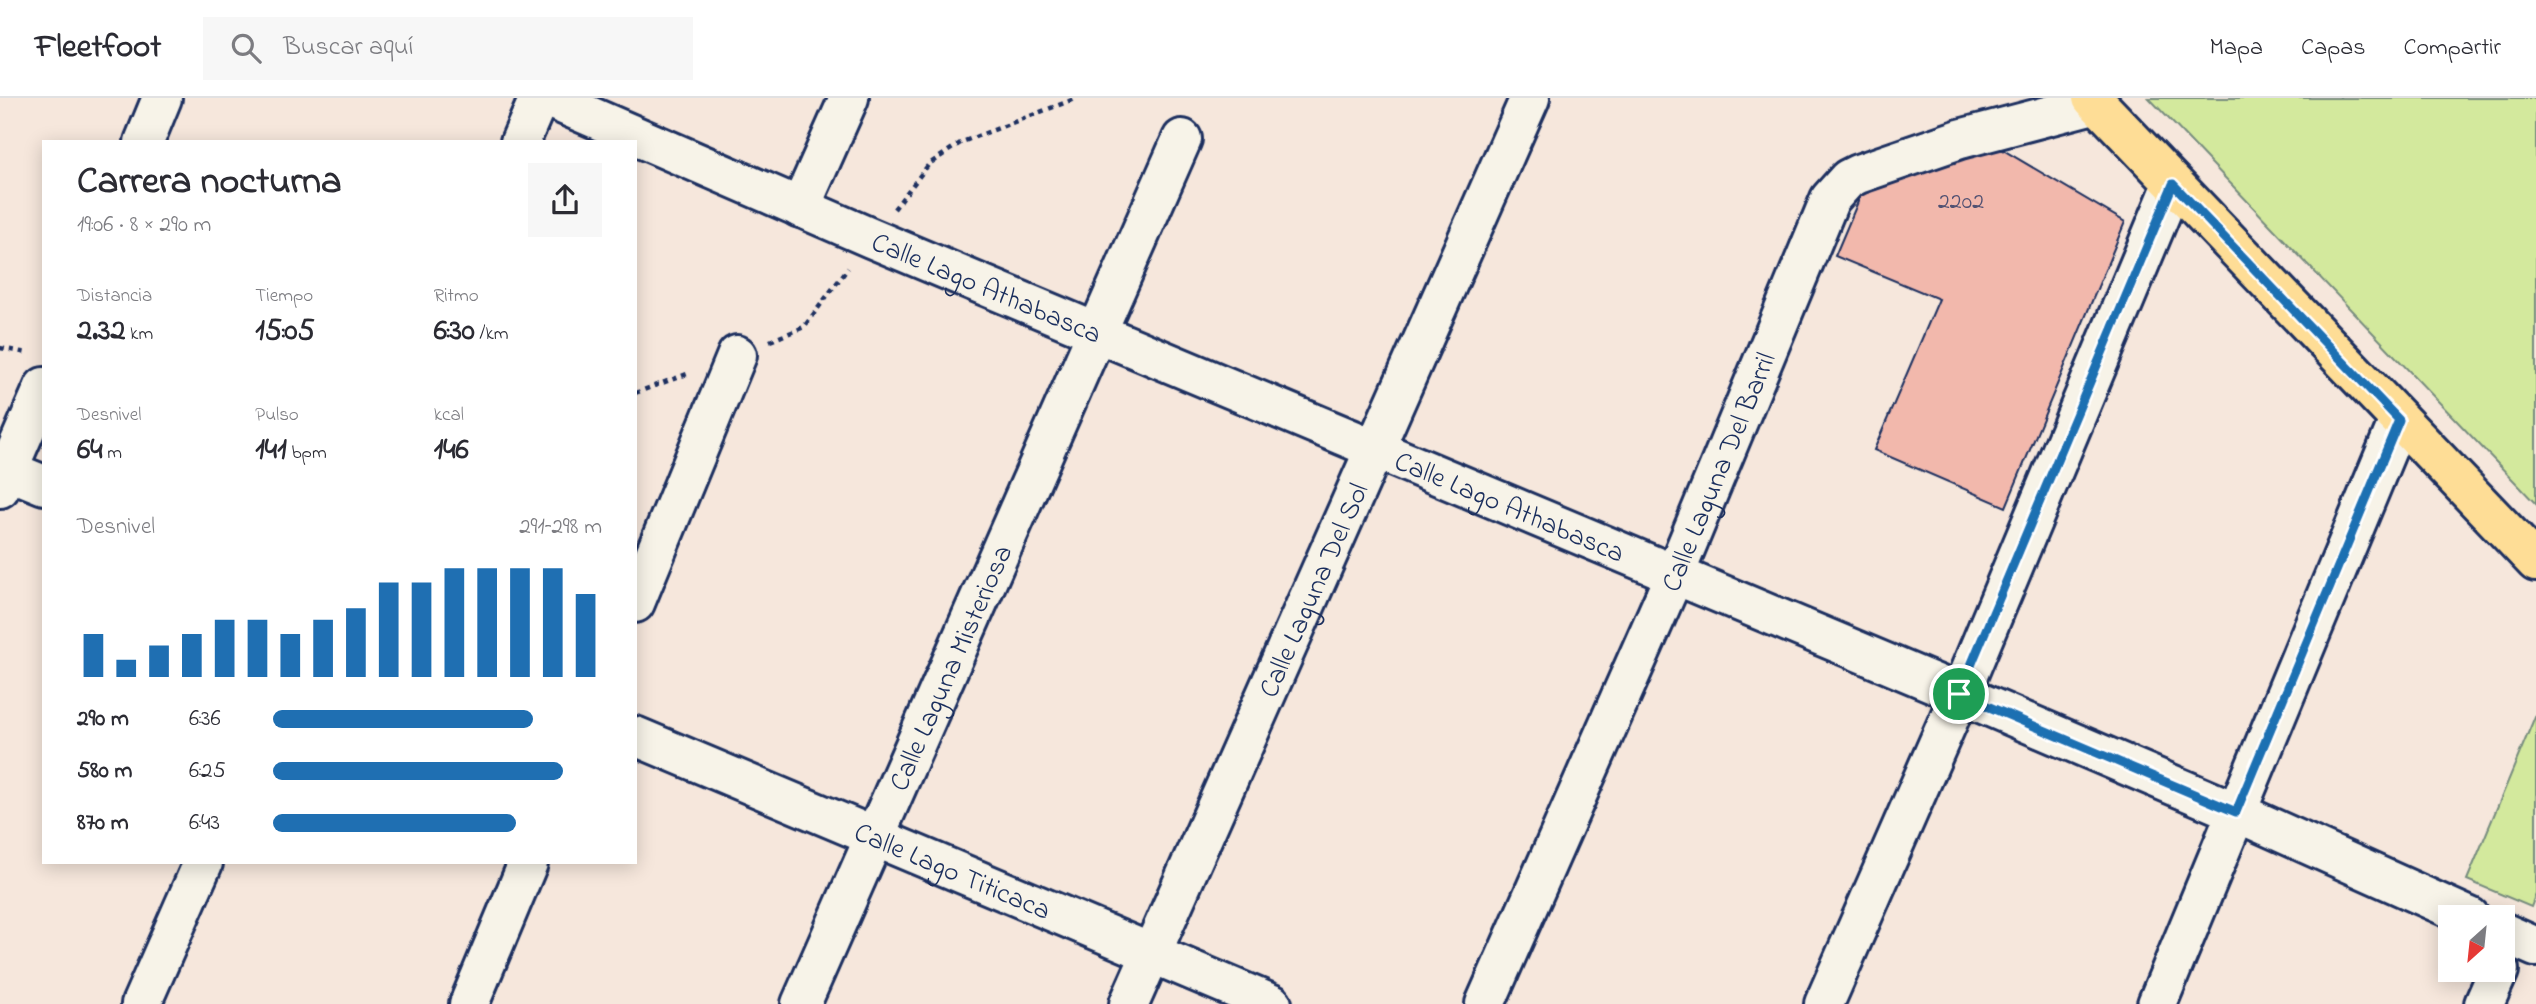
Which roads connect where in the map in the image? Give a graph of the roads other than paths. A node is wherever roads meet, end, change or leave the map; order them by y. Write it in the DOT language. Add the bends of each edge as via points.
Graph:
graph roads {
  1 [pos="162,98"];
  2 [pos="539,98"];
  3 [pos="548,98"];
  4 [pos="849,98"];
  5 [pos="1530,98"];
  6 [pos="2094,100"];
  7 [pos="1182,139"];
  8 [pos="145,140"];
  9 [pos="521,140"];
  10 [pos="2173,184"];
  11 [pos="800,208"];
  12 [pos="1098,333"];
  13 [pos="737,355"];
  14 [pos="38,371"];
  15 [pos="2399,420"];
  16 [pos="1373,449"];
  17 [pos="3,475"];
  18 [pos="42,485"];
  19 [pos="2536,562"];
  20 [pos="1674,576"];
  21 [pos="637,598"];
  22 [pos="1959,694"];
  23 [pos="637,737"];
  24 [pos="2236,812"];
  25 [pos="875,837"];
  26 [pos="203,864"];
  27 [pos="528,864"];
  28 [pos="2443,905"];
  29 [pos="1152,954"];
  30 [pos="2495,982"];
  31 [pos="141,1004"];
  32 [pos="469,1004"];
  33 [pos="801,1004"];
  34 [pos="1129,1004"];
  35 [pos="1272,1004"];
  36 [pos="1485,1004"];
  37 [pos="1824,1004"];
  38 [pos="2157,1004"];
  39 [pos="2484,1004"];
  1 -- 8 [label="street"];
  2 -- 9 [label="street"];
  3 -- 11 [label="street, Calle Lago Athabasca"];
  4 -- 11 [label="street"];
  5 -- 16 [label="street, Calle Laguna Del Sol"];
  6 -- 10 [label="main road"];
  6 -- 20 [label="street, Calle Laguna Del Barril" via="1858,174 1838,188"];
  7 -- 12 [label="street, Calle Laguna Misteriosa"];
  10 -- 15 [label="main road"];
  10 -- 22 [label="street"];
  11 -- 12 [label="street, Calle Lago Athabasca"];
  12 -- 16 [label="street, Calle Lago Athabasca"];
  12 -- 25 [label="street, Calle Laguna Misteriosa"];
  13 -- 21 [label="street"];
  14 -- 17 [label="street"];
  15 -- 19 [label="main road"];
  15 -- 24 [label="street"];
  16 -- 20 [label="street, Calle Lago Athabasca"];
  16 -- 29 [label="street, Calle Laguna Del Sol"];
  17 -- 18 [label="street"];
  20 -- 22 [label="street, Calle Lago Athabasca"];
  20 -- 36 [label="street, Calle Laguna Del Barril"];
  22 -- 24 [label="street, Calle Lago Athabasca"];
  22 -- 37 [label="street"];
  23 -- 25 [label="street, Calle Lago Titicaca"];
  24 -- 28 [label="street, Calle Lago Athabasca"];
  24 -- 38 [label="street"];
  25 -- 29 [label="street, Calle Lago Titicaca"];
  25 -- 33 [label="street, Calle Laguna Misteriosa"];
  26 -- 31 [label="street"];
  27 -- 32 [label="street"];
  29 -- 34 [label="street, Calle Laguna Del Sol"];
  29 -- 35 [label="street, Calle Lago Titicaca"];
  30 -- 39 [label="street"];
}
